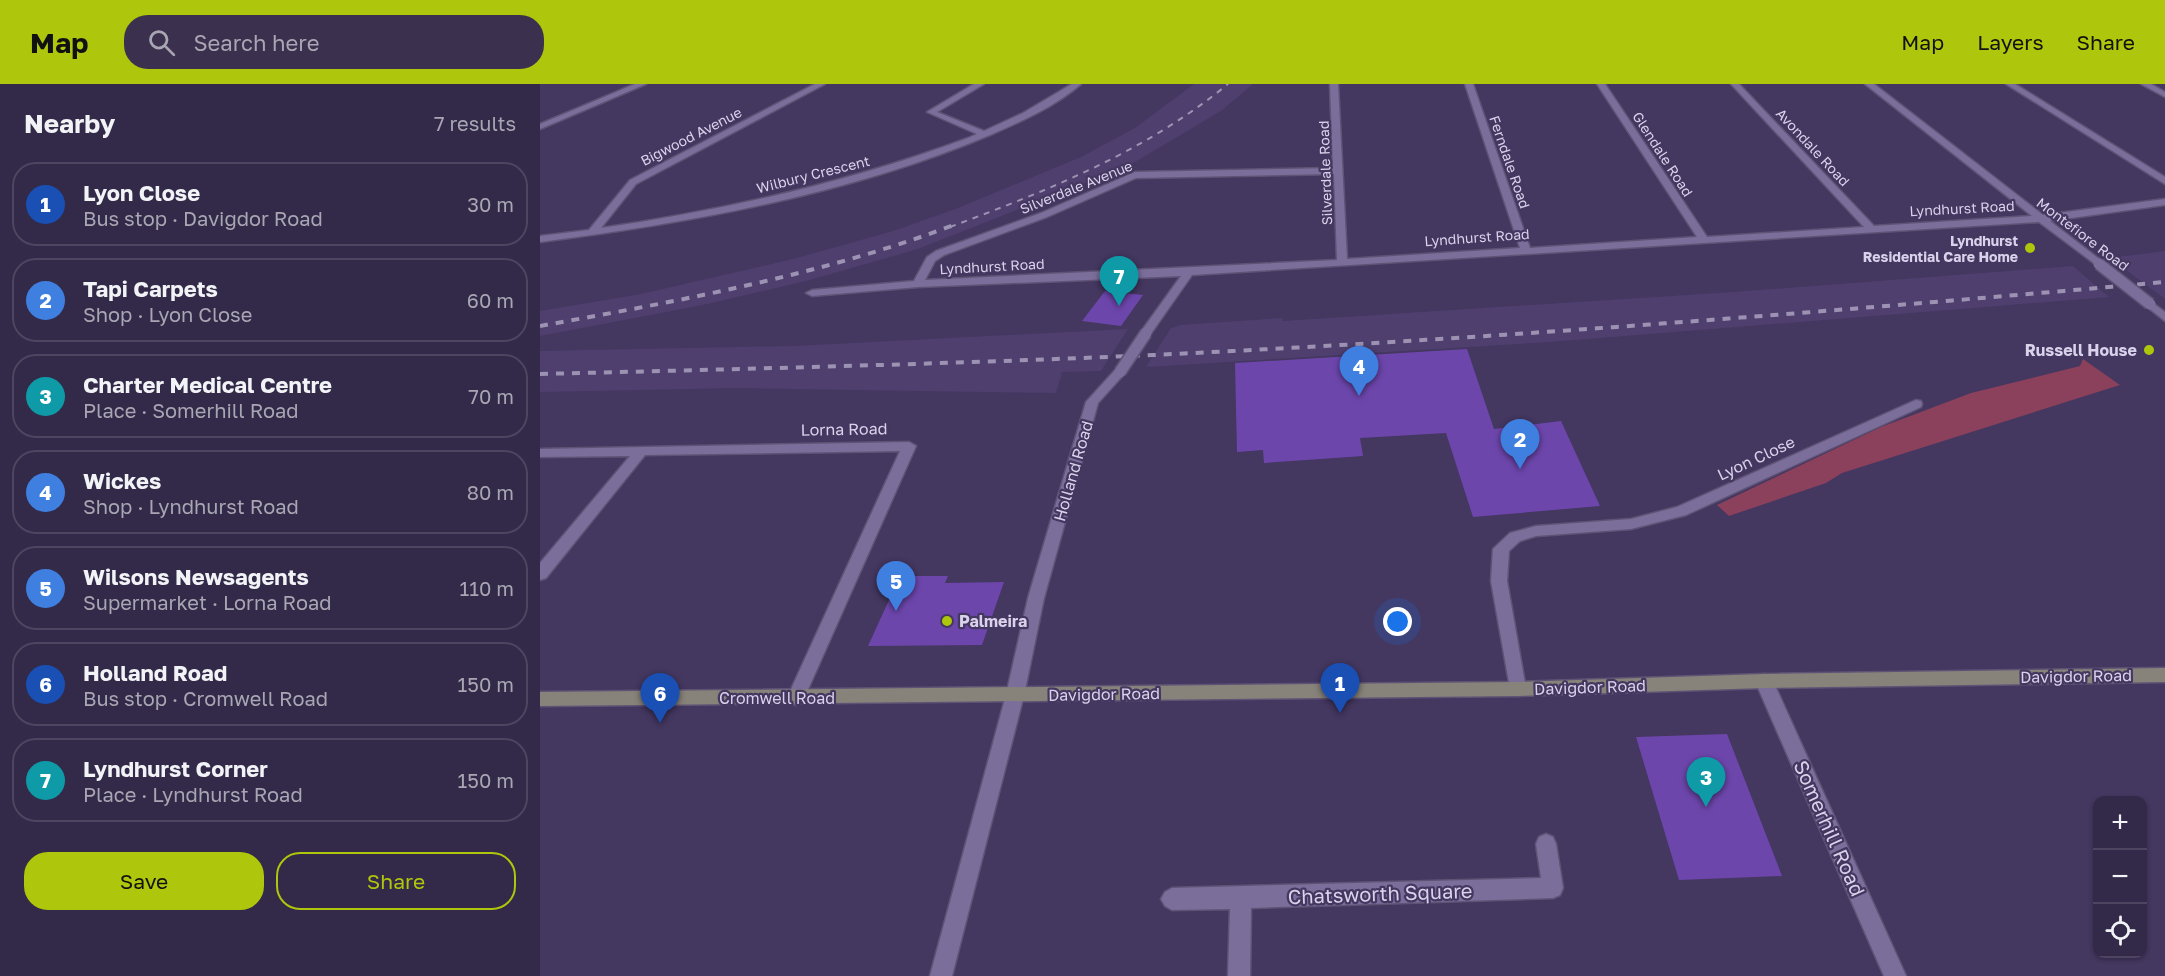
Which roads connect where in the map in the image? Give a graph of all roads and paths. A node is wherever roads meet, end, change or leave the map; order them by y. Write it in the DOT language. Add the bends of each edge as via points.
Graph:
graph roads {
  1 [pos="642,84"];
  2 [pos="820,84"];
  3 [pos="980,84"];
  4 [pos="1077,84"];
  5 [pos="1334,84"];
  6 [pos="1469,84"];
  7 [pos="1601,84"];
  8 [pos="1735,84"];
  9 [pos="1869,84"];
  10 [pos="2010,84"];
  11 [pos="2145,84"];
  12 [pos="2165,95"];
  13 [pos="540,127"];
  14 [pos="983,134"];
  15 [pos="1338,171"];
  16 [pos="2165,181"];
  17 [pos="2165,202"];
  18 [pos="2039,219"];
  19 [pos="1871,229"];
  20 [pos="591,233"];
  21 [pos="540,239"];
  22 [pos="1703,239"];
  23 [pos="1525,249"];
  24 [pos="1342,261"];
  25 [pos="1189,272"];
  26 [pos="918,284"];
  27 [pos="812,293"];
  28 [pos="2165,318"];
  29 [pos="1916,404"];
  30 [pos="641,451"];
  31 [pos="540,453"];
  32 [pos="540,574"];
  33 [pos="2165,675"];
  34 [pos="1764,681"];
  35 [pos="1517,689"];
  36 [pos="1014,695"];
  37 [pos="796,698"];
  38 [pos="540,699"];
  39 [pos="1546,844"];
  40 [pos="1241,898"];
  41 [pos="1172,899"];
  42 [pos="941,976"];
  43 [pos="1239,976"];
  44 [pos="1895,976"];
  1 -- 13 [label="street"];
  2 -- 20 [label="street, Bigwood Avenue" via="633,182"];
  3 -- 14 [label="street" via="931,112"];
  4 -- 14 [label="street, Wilbury Crescent"];
  5 -- 15 [label="street, Silverdale Road"];
  6 -- 23 [label="street, Ferndale Road"];
  7 -- 22 [label="street, Glendale Road"];
  8 -- 19 [label="street, Avondale Road"];
  9 -- 18 [label="street, Montefiore Road"];
  10 -- 16 [label="street"];
  11 -- 12 [label="street"];
  14 -- 20 [label="street, Wilbury Crescent" via="910,162 799,193"];
  15 -- 24 [label="street, Silverdale Road"];
  15 -- 26 [label="street, Silverdale Avenue" via="1134,175 1044,215 940,254 931,259"];
  17 -- 18 [label="street, Lyndhurst Road"];
  18 -- 19 [label="street, Lyndhurst Road"];
  18 -- 28 [label="street, Montefiore Road, bridge"];
  19 -- 22 [label="street, Lyndhurst Road"];
  20 -- 21 [label="street, Wilbury Crescent"];
  22 -- 23 [label="street, Lyndhurst Road"];
  23 -- 24 [label="street, Lyndhurst Road"];
  24 -- 25 [label="street, Lyndhurst Road"];
  25 -- 26 [label="street, Lyndhurst Road"];
  25 -- 36 [label="street, Holland Road, bridge" via="1120,372 1092,402 1036,598"];
  26 -- 27 [label="street, Lyndhurst Road"];
  29 -- 35 [label="street, Lyon Close" via="1681,511 1631,524 1536,531 1515,537 1501,549 1499,581"];
  30 -- 31 [label="street, Lorna Road"];
  30 -- 32 [label="street"];
  30 -- 37 [label="street, Lorna Road" via="909,446"];
  33 -- 34 [label="main road, Davigdor Road"];
  34 -- 35 [label="main road, Davigdor Road"];
  34 -- 44 [label="street, Somerhill Road"];
  35 -- 36 [label="main road, Davigdor Road"];
  36 -- 37 [label="main road, Cromwell Road"];
  36 -- 42 [label="street, Holland Road"];
  37 -- 38 [label="main road, Cromwell Road"];
  39 -- 40 [label="street, Chatsworth Square" via="1553,888"];
  40 -- 41 [label="street"];
  40 -- 43 [label="street"];
}
